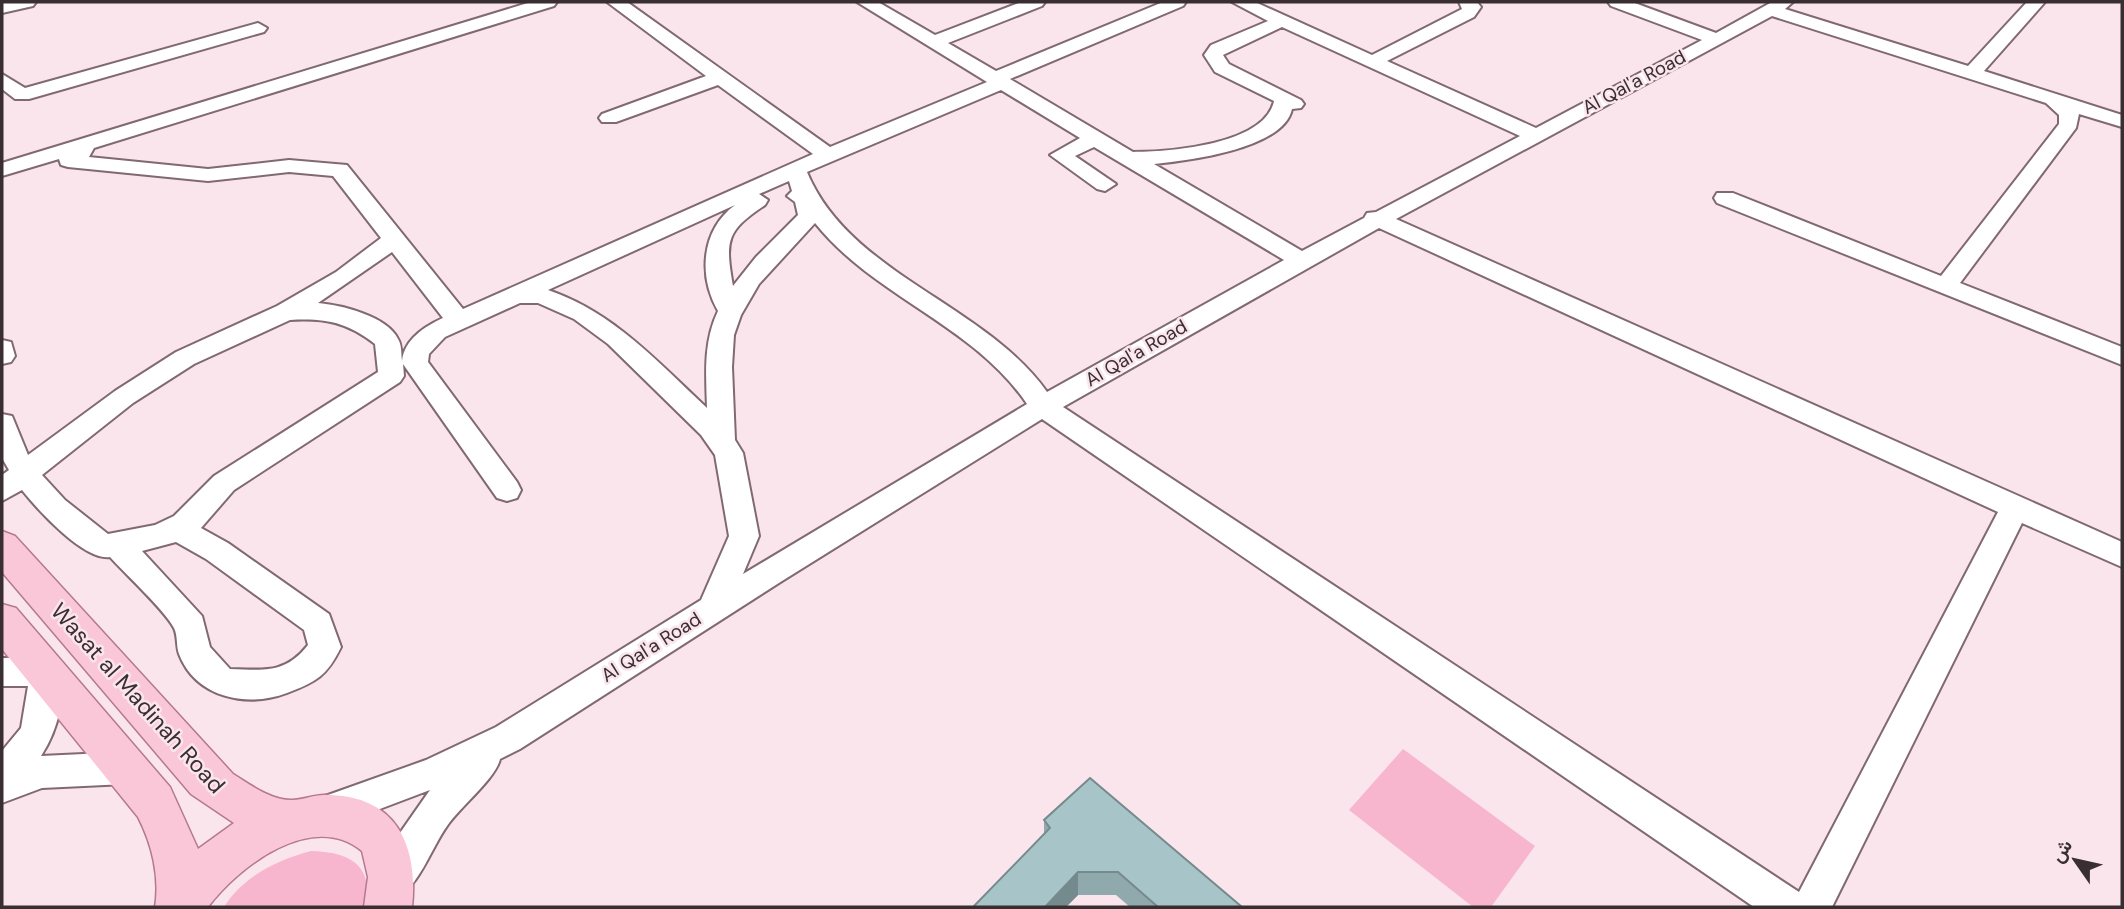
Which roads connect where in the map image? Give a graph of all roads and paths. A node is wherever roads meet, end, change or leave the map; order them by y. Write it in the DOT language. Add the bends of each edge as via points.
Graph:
graph roads {
  1 [pos="27,2"];
  2 [pos="477,2"];
  3 [pos="548,2"];
  4 [pos="616,2"];
  5 [pos="866,2"];
  6 [pos="1036,2"];
  7 [pos="1177,2"];
  8 [pos="1241,2"];
  9 [pos="1468,2"];
  10 [pos="1617,2"];
  11 [pos="2036,2"];
  12 [pos="1777,6"];
  13 [pos="2,8"];
  14 [pos="496,18"];
  15 [pos="1282,21"];
  16 [pos="258,28"];
  17 [pos="1716,39"];
  18 [pos="935,42"];
  19 [pos="1372,62"];
  20 [pos="1972,73"];
  21 [pos="719,78"];
  22 [pos="2,80"];
  23 [pos="998,81"];
  24 [pos="22,95"];
  25 [pos="2053,99"];
  26 [pos="2,101"];
  27 [pos="609,118"];
  28 [pos="2122,121"];
  29 [pos="2068,124"];
  30 [pos="1534,135"];
  31 [pos="1096,138"];
  32 [pos="99,140"];
  33 [pos="828,155"];
  34 [pos="1130,158"];
  35 [pos="2,170"];
  36 [pos="795,170"];
  37 [pos="1105,184"];
  38 [pos="805,198"];
  39 [pos="1726,198"];
  40 [pos="1375,218"];
  41 [pos="394,239"];
  42 [pos="1300,260"];
  43 [pos="1945,286"];
  44 [pos="515,295"];
  45 [pos="729,309"];
  46 [pos="286,312"];
  47 [pos="458,320"];
  48 [pos="2,348"];
  49 [pos="2,356"];
  50 [pos="2122,357"];
  51 [pos="1043,407"];
  52 [pos="2,423"];
  53 [pos="721,442"];
  54 [pos="12,481"];
  55 [pos="507,490"];
  56 [pos="2015,507"];
  57 [pos="180,530"];
  58 [pos="117,544"];
  59 [pos="2,546"];
  60 [pos="2122,555"];
  61 [pos="713,607"];
  62 [pos="3,624"];
  63 [pos="2,672"];
  64 [pos="46,672"];
  65 [pos="508,738"];
  66 [pos="126,768"];
  67 [pos="2,774"];
  68 [pos="2,787"];
  69 [pos="302,819"];
  70 [pos="391,894"];
  71 [pos="179,906"];
  72 [pos="1787,907"];
  73 [pos="1811,907"];
  1 -- 13 [label="street"];
  2 -- 14 [label="street"];
  3 -- 14 [label="street"];
  4 -- 21 [label="street"];
  5 -- 18 [label="street"];
  6 -- 18 [label="street"];
  7 -- 23 [label="street"];
  8 -- 15 [label="street"];
  9 -- 19 [label="street" via="1472,7 1468,13"];
  10 -- 17 [label="street"];
  11 -- 20 [label="street"];
  12 -- 17 [label="street, Al Qal'a Road"];
  12 -- 20 [label="street"];
  14 -- 32 [label="street"];
  15 -- 19 [label="street"];
  15 -- 34 [label="street" via="1213,55 1222,68 1289,102 1281,118 1239,141 1158,160"];
  16 -- 24 [label="street"];
  17 -- 30 [label="street, Al Qal'a Road"];
  18 -- 23 [label="street"];
  19 -- 30 [label="street"];
  20 -- 25 [label="street"];
  21 -- 27 [label="street"];
  21 -- 33 [label="street"];
  22 -- 24 [label="street"];
  23 -- 31 [label="street"];
  23 -- 33 [label="street"];
  24 -- 26 [label="street"];
  25 -- 28 [label="street"];
  25 -- 29 [label="street" via="2069,114"];
  28 -- 29 [label="street"];
  29 -- 43 [label="street"];
  30 -- 40 [label="street, Al Qal'a Road"];
  31 -- 34 [label="street"];
  31 -- 37 [label="street" via="1060,155"];
  32 -- 35 [label="street"];
  32 -- 41 [label="street" via="68,161 208,175 289,166 339,170"];
  33 -- 36 [label="street"];
  34 -- 42 [label="street"];
  36 -- 38 [label="street"];
  36 -- 44 [label="street"];
  38 -- 45 [label="street" via="810,216 748,281"];
  38 -- 45 [label="street" via="783,191 759,198 730,218 715,242 722,298"];
  38 -- 51 [label="street" via="827,227 1011,365"];
  39 -- 43 [label="street"];
  40 -- 42 [label="street, Al Qal'a Road"];
  40 -- 56 [label="street"];
  41 -- 46 [label="street"];
  41 -- 47 [label="street"];
  42 -- 51 [label="street, Al Qal'a Road"];
  43 -- 50 [label="street"];
  44 -- 47 [label="street"];
  44 -- 53 [label="street" via="542,296 583,313 669,385"];
  45 -- 53 [label="street" via="719,355"];
  46 -- 54 [label="street" via="185,358 124,397"];
  46 -- 57 [label="street" via="333,310 366,323 387,341 391,376 224,483"];
  47 -- 55 [label="street" via="425,341 416,352 415,363"];
  48 -- 49 [label="street"];
  51 -- 61 [label="street, Al Qal'a Road"];
  51 -- 72 [label="street"];
  52 -- 54 [label="street" via="17,465"];
  53 -- 61 [label="street" via="729,453 744,536"];
  54 -- 58 [label="street" via="103,546"];
  56 -- 60 [label="street"];
  56 -- 73 [label="street"];
  57 -- 58 [label="street"];
  57 -- 58 [label="street" via="318,622 326,647 307,671 268,685 222,683 194,652 191,625"];
  59 -- 69 [label="main road, Wasat al Madinah Road" via="207,780 233,801 258,813"];
  61 -- 65 [label="street, Al Qal'a Road"];
  62 -- 64 [label="main road"];
  63 -- 64 [label="street"];
  64 -- 66 [label="main road"];
  64 -- 67 [label="street" via="44,719 24,755"];
  65 -- 69 [label="street, Al Qal'a Road" via="405,785"];
  65 -- 70 [label="street, Al Qal'a Road" via="456,785 427,820"];
  66 -- 68 [label="street" via="42,772"];
  66 -- 71 [label="main road" via="169,828 180,861"];
  69 -- 70 [label="main road" via="347,817 375,830 390,854"];
  69 -- 71 [label="main road" via="270,828 230,851 191,887"];
}
